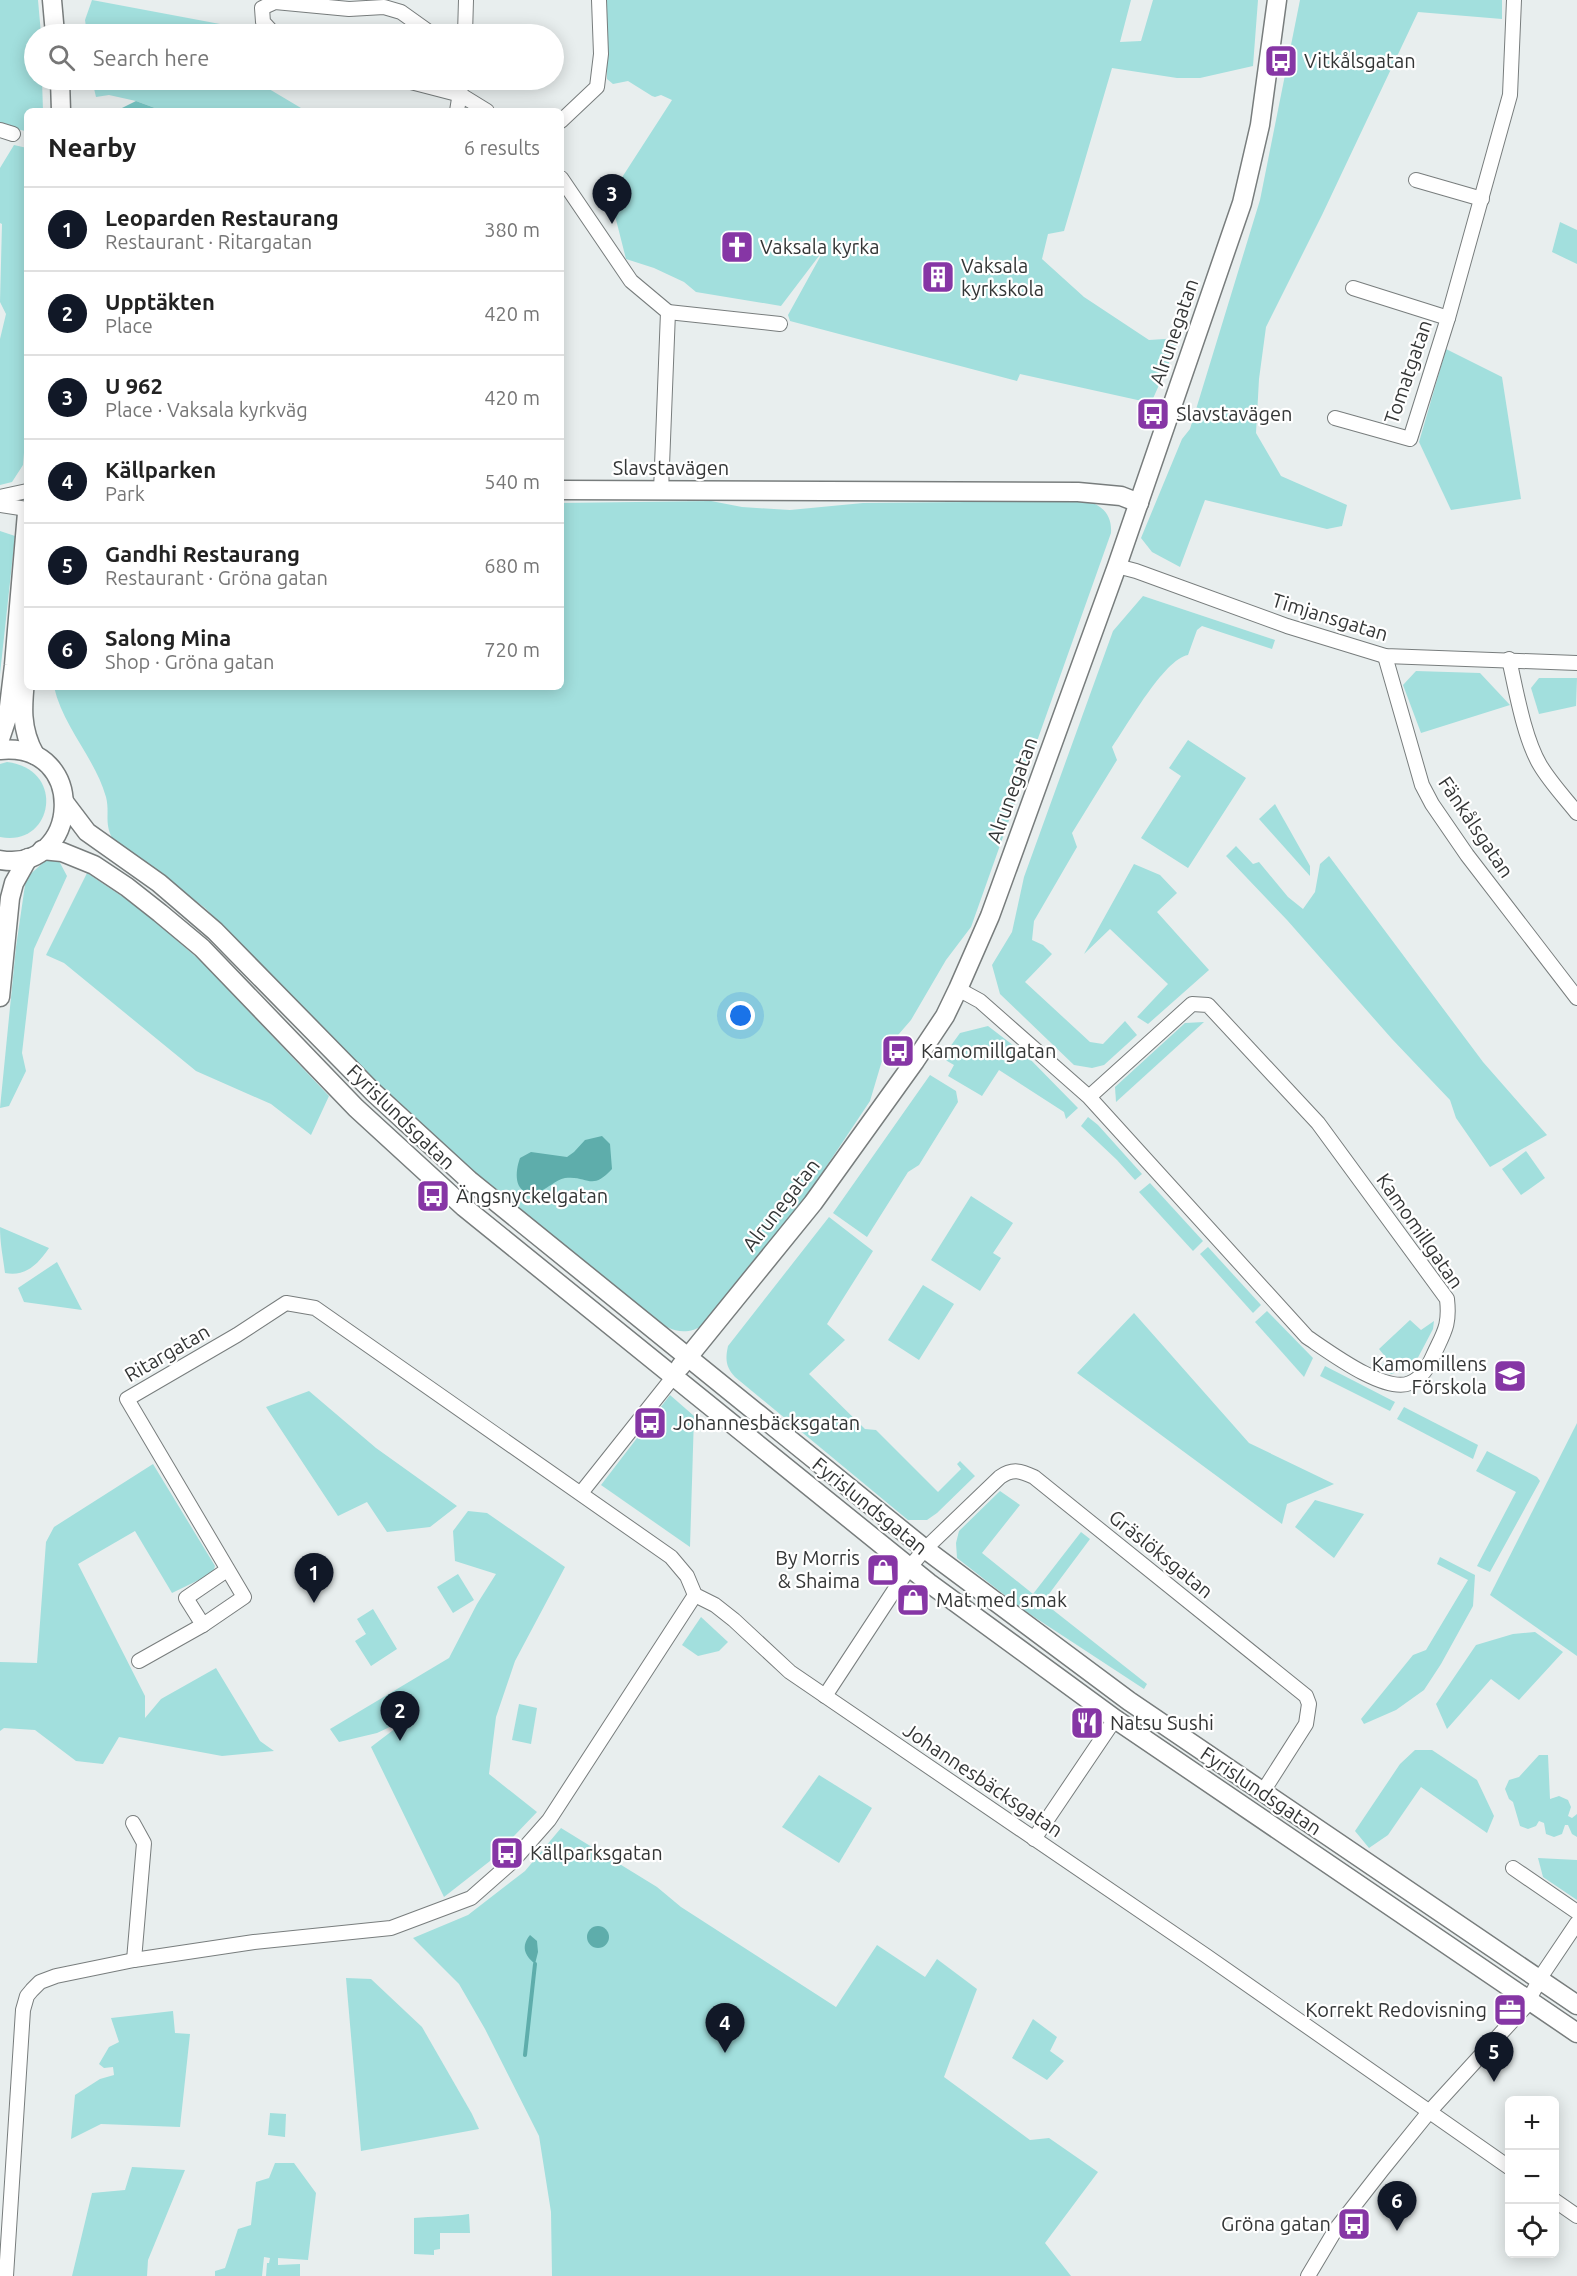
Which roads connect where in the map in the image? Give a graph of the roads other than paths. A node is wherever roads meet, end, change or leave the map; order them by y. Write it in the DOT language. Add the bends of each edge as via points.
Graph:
graph roads {
  1 [pos="52,0"];
  2 [pos="466,0"];
  3 [pos="599,0"];
  4 [pos="1277,0"];
  5 [pos="1514,0"];
  6 [pos="54,24"];
  7 [pos="265,24"];
  8 [pos="418,24"];
  9 [pos="465,24"];
  10 [pos="60,90"];
  11 [pos="441,90"];
  12 [pos="461,90"];
  13 [pos="461,95"];
  14 [pos="61,108"];
  15 [pos="458,108"];
  16 [pos="482,108"];
  17 [pos="564,118"];
  18 [pos="1416,180"];
  19 [pos="564,182"];
  20 [pos="1482,200"];
  21 [pos="1353,288"];
  22 [pos="668,312"];
  23 [pos="1448,318"];
  24 [pos="780,324"];
  25 [pos="1335,418"];
  26 [pos="564,490"];
  27 [pos="661,491"];
  28 [pos="24,492"];
  29 [pos="0,497"];
  30 [pos="1139,503"];
  31 [pos="0,505"];
  32 [pos="24,510"];
  33 [pos="24,546"];
  34 [pos="1117,566"];
  35 [pos="1385,656"];
  36 [pos="1509,659"];
  37 [pos="1577,663"];
  38 [pos="24,690"];
  39 [pos="0,739"];
  40 [pos="0,750"];
  41 [pos="35,755"];
  42 [pos="65,803"];
  43 [pos="1577,813"];
  44 [pos="35,854"];
  45 [pos="0,860"];
  46 [pos="958,989"];
  47 [pos="0,997"];
  48 [pos="1577,998"];
  49 [pos="1089,1097"];
  50 [pos="305,1306"];
  51 [pos="688,1358"];
  52 [pos="674,1376"];
  53 [pos="581,1493"];
  54 [pos="924,1549"];
  55 [pos="909,1568"];
  56 [pos="227,1570"];
  57 [pos="695,1594"];
  58 [pos="203,1624"];
  59 [pos="140,1661"];
  60 [pos="825,1696"];
  61 [pos="1115,1719"];
  62 [pos="1262,1793"];
  63 [pos="132,1822"];
  64 [pos="1034,1839"];
  65 [pos="1513,1868"];
  66 [pos="1577,1912"];
  67 [pos="1577,1923"];
  68 [pos="134,1960"];
  69 [pos="1541,1980"];
  70 [pos="1529,2000"];
  71 [pos="1577,2005"];
  72 [pos="1577,2033"];
  73 [pos="1429,2112"];
  74 [pos="1505,2165"];
  75 [pos="1559,2203"];
  76 [pos="1577,2216"];
  77 [pos="6,2276"];
  78 [pos="1308,2276"];
  1 -- 6 [label="main road"];
  2 -- 9 [label="street"];
  3 -- 17 [label="street" via="601,54 597,87"];
  4 -- 30 [label="main road, Alrunegatan" via="1260,125 1242,203"];
  5 -- 20 [label="street, Tomatgatan" via="1510,95"];
  7 -- 8 [label="street" via="262,8 275,2 333,9 384,7 401,12"];
  10 -- 14 [label="main road"];
  11 -- 13 [label="street"];
  12 -- 13 [label="street"];
  13 -- 15 [label="street"];
  13 -- 16 [label="street"];
  18 -- 20 [label="street"];
  19 -- 22 [label="street" via="631,281"];
  20 -- 23 [label="street, Tomatgatan"];
  21 -- 23 [label="street, Tomatgatan"];
  22 -- 24 [label="street"];
  22 -- 27 [label="street"];
  23 -- 25 [label="street, Tomatgatan" via="1410,439"];
  26 -- 27 [label="main road, Slavstavägen"];
  27 -- 30 [label="main road, Slavstavägen" via="1078,492 1121,496"];
  28 -- 29 [label="street"];
  30 -- 34 [label="main road, Alrunegatan"];
  31 -- 32 [label="street"];
  33 -- 39 [label="main road" via="8,715"];
  34 -- 35 [label="street, Timjansgatan"];
  34 -- 46 [label="main road, Alrunegatan" via="990,916"];
  35 -- 36 [label="street, Timjansgatan"];
  35 -- 48 [label="street, Fänkålsgatan" via="1422,785 1432,804"];
  36 -- 37 [label="street, Timjansgatan"];
  36 -- 43 [label="street" via="1532,750"];
  38 -- 41 [label="main road" via="22,714 27,740"];
  40 -- 41 [label="main road"];
  41 -- 42 [label="main road" via="53,770"];
  42 -- 44 [label="main road" via="57,834"];
  42 -- 51 [label="main road, Fyrislundsgatan" via="87,832 159,883 215,931 373,1092 469,1180"];
  44 -- 45 [label="main road, Fyrislundsgatan" via="17,861"];
  44 -- 47 [label="main road" via="15,883 10,898"];
  44 -- 52 [label="main road, Fyrislundsgatan" via="62,852 94,865 160,913 202,948 398,1148 464,1207"];
  46 -- 49 [label="street, Kamomillgatan" via="980,1000"];
  46 -- 51 [label="main road, Alrunegatan" via="915,1061 813,1203"];
  49 -- 49 [label="street, Kamomillgatan" via="1307,1337 1345,1363 1385,1383 1409,1384 1426,1371 1449,1319 1447,1299 1318,1123 1208,1005 1192,1004"];
  50 -- 53 [label="street, Johannesbäcksgatan" via="315,1308"];
  50 -- 56 [label="street, Ritargatan" via="286,1303 127,1399"];
  51 -- 52 [label="main road, Alrunegatan"];
  51 -- 54 [label="main road, Fyrislundsgatan"];
  52 -- 53 [label="street, Alrunegatan"];
  52 -- 55 [label="main road, Fyrislundsgatan"];
  53 -- 57 [label="street, Johannesbäcksgatan" via="671,1557 687,1576"];
  54 -- 55 [label="street, Gräslöksgatan"];
  54 -- 62 [label="main road, Fyrislundsgatan" via="1129,1701"];
  54 -- 62 [label="street, Gräslöksgatan" via="1008,1471 1034,1478 1306,1696 1306,1724"];
  55 -- 60 [label="street, Gräslöksgatan"];
  55 -- 61 [label="main road, Fyrislundsgatan"];
  56 -- 58 [label="street" via="186,1598"];
  56 -- 58 [label="street, Ritargatan" via="244,1597"];
  57 -- 60 [label="street, Johannesbäcksgatan" via="715,1605 783,1667"];
  57 -- 68 [label="street" via="549,1820 513,1861 471,1898 391,1928 254,1942"];
  58 -- 59 [label="street, Ritargatan"];
  60 -- 64 [label="street, Johannesbäcksgatan"];
  61 -- 64 [label="street"];
  61 -- 70 [label="main road, Fyrislundsgatan"];
  62 -- 69 [label="main road, Fyrislundsgatan"];
  63 -- 68 [label="street" via="144,1843"];
  64 -- 73 [label="street, Johannesbäcksgatan"];
  65 -- 66 [label="street"];
  67 -- 69 [label="street"];
  68 -- 77 [label="street" via="49,1978 27,1996"];
  69 -- 70 [label="street"];
  69 -- 71 [label="main road, Fyrislundsgatan"];
  70 -- 72 [label="main road, Fyrislundsgatan"];
  70 -- 73 [label="street"];
  73 -- 74 [label="street, Johannesbäcksgatan"];
  73 -- 78 [label="street" via="1336,2229"];
  75 -- 76 [label="street"];
}
